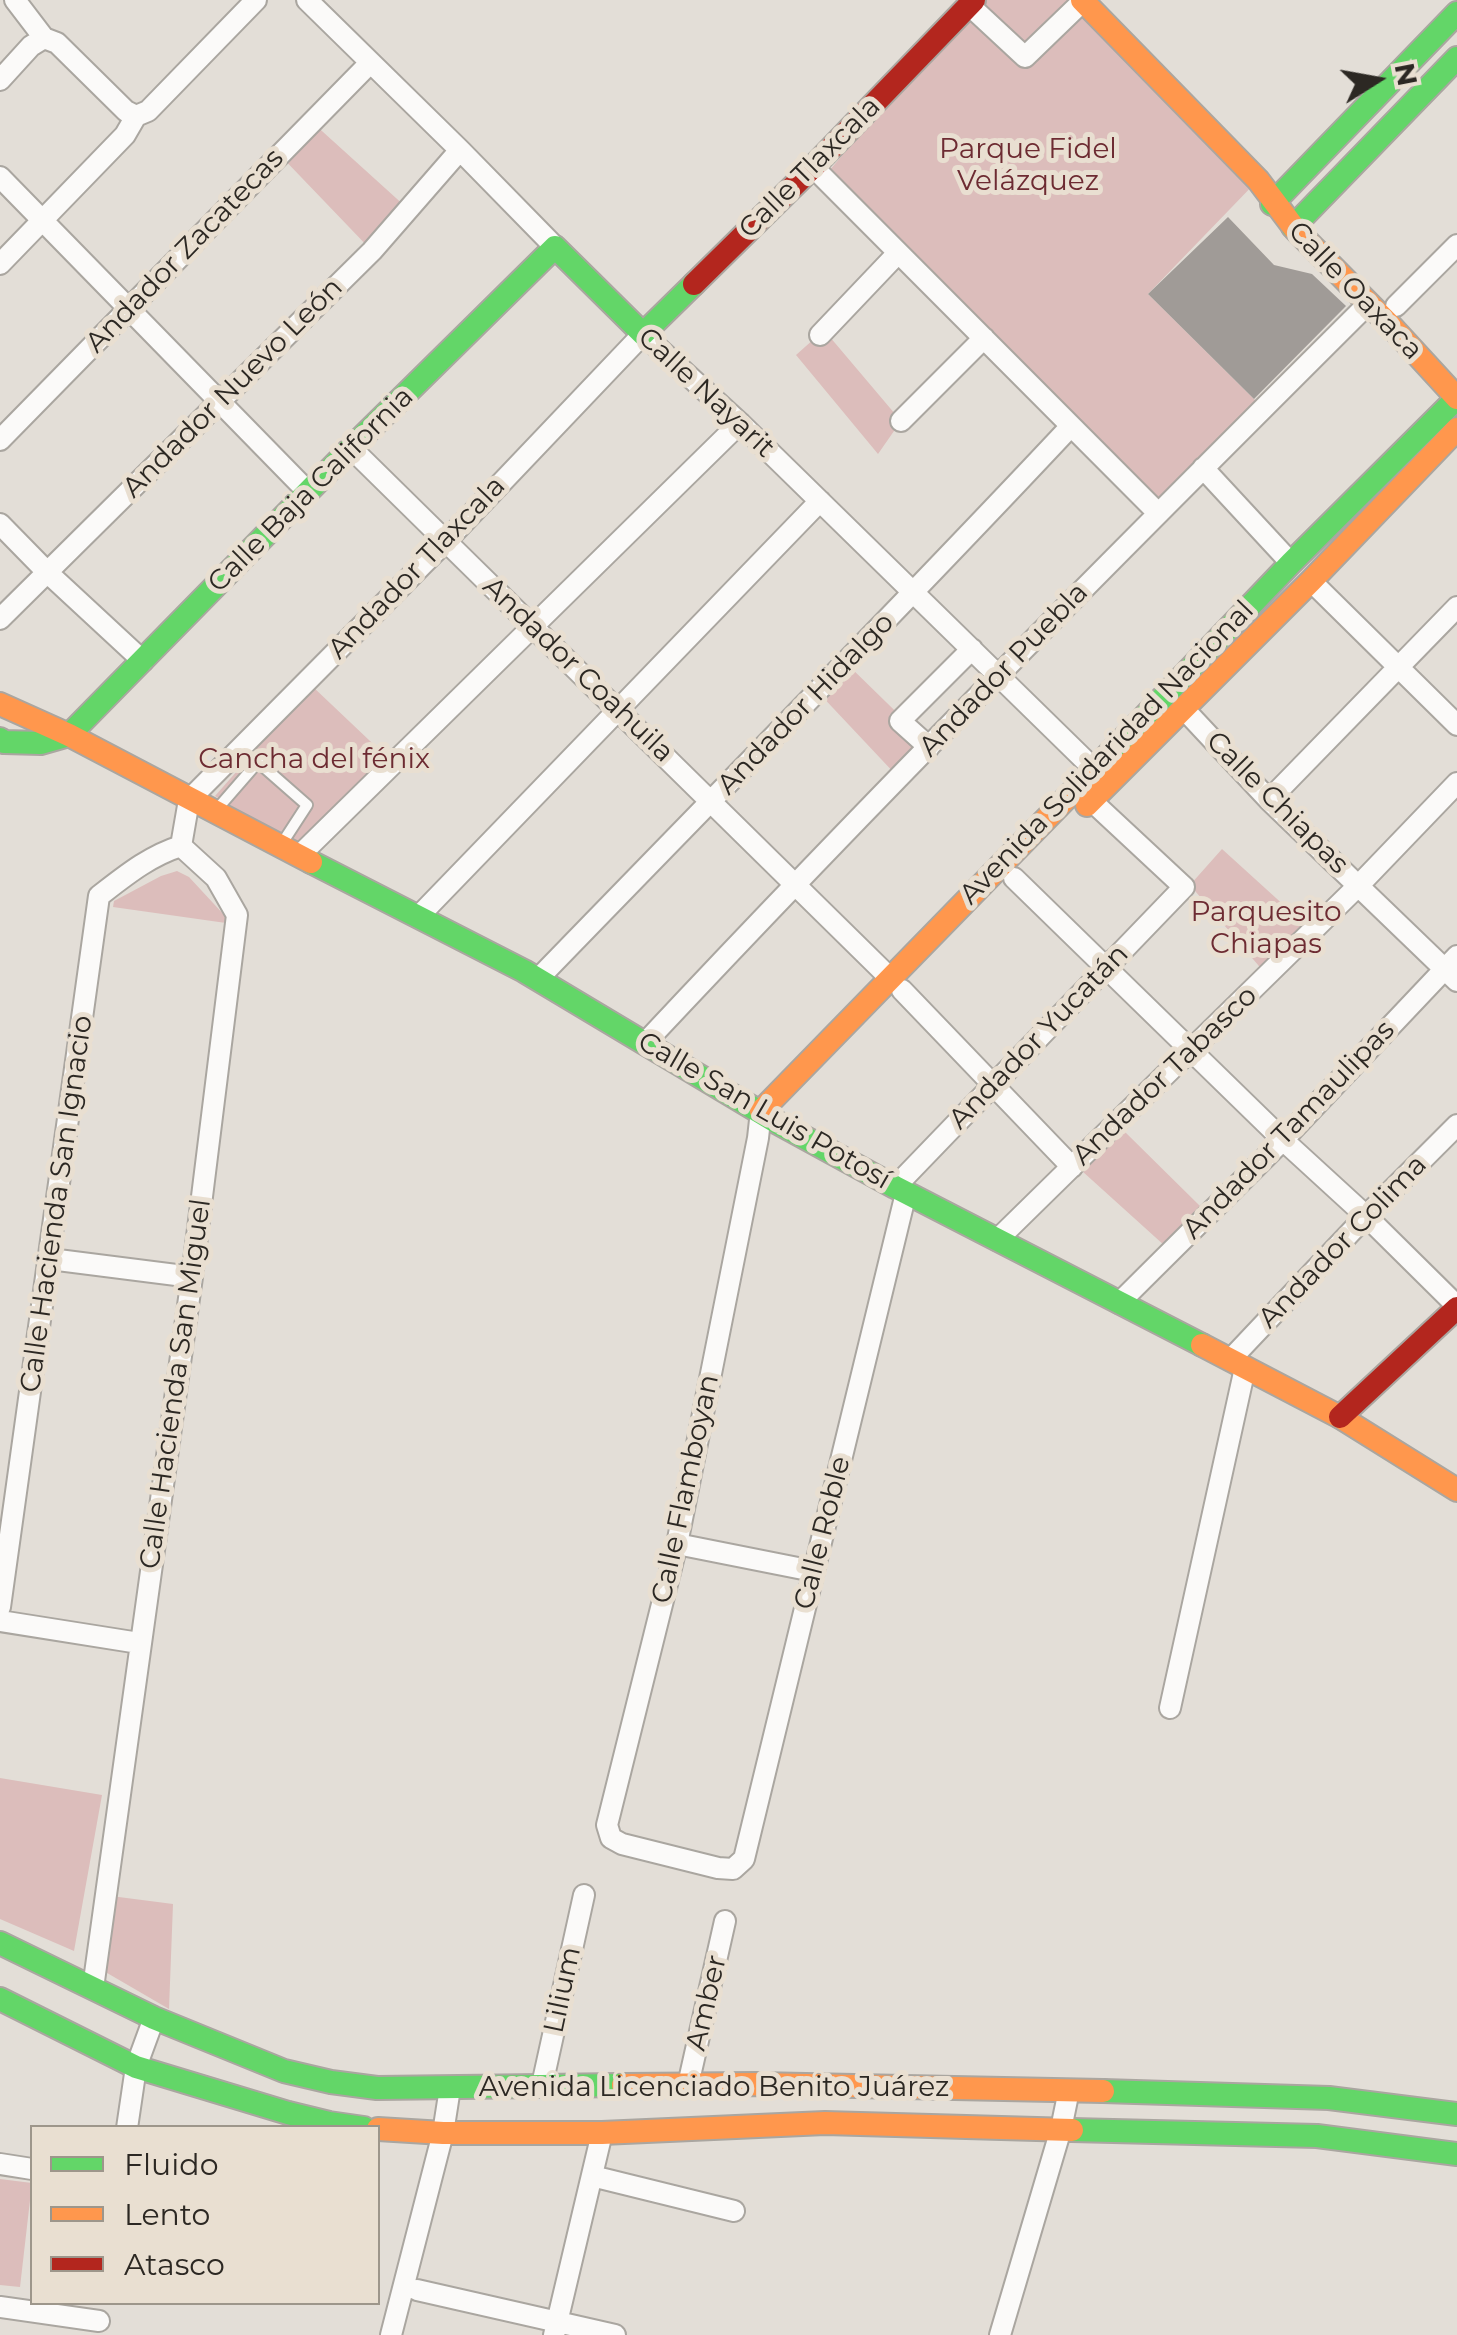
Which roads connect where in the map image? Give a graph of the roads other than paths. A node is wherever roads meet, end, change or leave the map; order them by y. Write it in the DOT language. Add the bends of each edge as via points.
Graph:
graph roads {
  1 [pos="14,0"];
  2 [pos="256,0"];
  3 [pos="307,0"];
  4 [pos="1082,0"];
  5 [pos="972,3"];
  6 [pos="1457,14"];
  7 [pos="44,38"];
  8 [pos="1457,58"];
  9 [pos="370,62"];
  10 [pos="0,80"];
  11 [pos="136,116"];
  12 [pos="460,150"];
  13 [pos="813,167"];
  14 [pos="0,177"];
  15 [pos="1278,198"];
  16 [pos="44,220"];
  17 [pos="1299,220"];
  18 [pos="1457,245"];
  19 [pos="556,247"];
  20 [pos="898,253"];
  21 [pos="0,264"];
  22 [pos="1369,304"];
  23 [pos="1396,306"];
  24 [pos="130,308"];
  25 [pos="642,334"];
  26 [pos="820,335"];
  27 [pos="984,338"];
  28 [pos="1457,367"];
  29 [pos="1457,398"];
  30 [pos="219,400"];
  31 [pos="902,421"];
  32 [pos="740,423"];
  33 [pos="1071,426"];
  34 [pos="1457,430"];
  35 [pos="0,440"];
  36 [pos="350,448"];
  37 [pos="1203,468"];
  38 [pos="308,492"];
  39 [pos="820,502"];
  40 [pos="1158,513"];
  41 [pos="0,524"];
  42 [pos="446,541"];
  43 [pos="1290,563"];
  44 [pos="48,573"];
  45 [pos="1310,581"];
  46 [pos="914,593"];
  47 [pos="1457,607"];
  48 [pos="0,620"];
  49 [pos="532,627"];
  50 [pos="972,649"];
  51 [pos="143,661"];
  52 [pos="1398,666"];
  53 [pos="998,675"];
  54 [pos="0,704"];
  55 [pos="1184,708"];
  56 [pos="618,710"];
  57 [pos="1457,726"];
  58 [pos="70,735"];
  59 [pos="0,739"];
  60 [pos="929,747"];
  61 [pos="1102,776"];
  62 [pos="1457,782"];
  63 [pos="1084,794"];
  64 [pos="189,800"];
  65 [pos="711,800"];
  66 [pos="1269,800"];
  67 [pos="214,813"];
  68 [pos="181,846"];
  69 [pos="290,851"];
  70 [pos="1014,878"];
  71 [pos="795,884"];
  72 [pos="1359,885"];
  73 [pos="418,916"];
  74 [pos="1107,967"];
  75 [pos="1453,969"];
  76 [pos="538,979"];
  77 [pos="896,984"];
  78 [pos="645,1043"];
  79 [pos="1191,1050"];
  80 [pos="992,1085"];
  81 [pos="769,1117"];
  82 [pos="1457,1125"];
  83 [pos="1283,1140"];
  84 [pos="1072,1167"];
  85 [pos="900,1190"];
  86 [pos="1366,1216"];
  87 [pos="998,1240"];
  88 [pos="50,1259"];
  89 [pos="192,1278"];
  90 [pos="1119,1303"];
  91 [pos="1457,1307"];
  92 [pos="1238,1364"];
  93 [pos="1340,1417"];
  94 [pos="1457,1490"];
  95 [pos="677,1544"];
  96 [pos="813,1571"];
  97 [pos="0,1607"];
  98 [pos="0,1620"];
  99 [pos="139,1644"];
  100 [pos="1170,1708"];
  101 [pos="733,1868"];
  102 [pos="584,1895"];
  103 [pos="726,1920"];
  104 [pos="0,1943"];
  105 [pos="92,1988"];
  106 [pos="0,1999"];
  107 [pos="154,2018"];
  108 [pos="136,2067"];
  109 [pos="542,2085"];
  110 [pos="688,2085"];
  111 [pos="450,2088"];
  112 [pos="1069,2090"];
  113 [pos="1457,2114"];
  114 [pos="127,2125"];
  115 [pos="344,2125"];
  116 [pos="380,2129"];
  117 [pos="1061,2129"];
  118 [pos="602,2133"];
  119 [pos="442,2134"];
  120 [pos="1457,2154"];
  121 [pos="0,2164"];
  122 [pos="30,2169"];
  123 [pos="592,2176"];
  124 [pos="734,2211"];
  125 [pos="417,2290"];
  126 [pos="0,2307"];
  127 [pos="99,2320"];
  128 [pos="556,2328"];
  129 [pos="391,2335"];
  130 [pos="614,2335"];
  131 [pos="1000,2335"];
  1 -- 7 [label="street"];
  2 -- 11 [label="street"];
  3 -- 9 [label="street, Calle Nayarit"];
  4 -- 5 [label="street" via="1024,58"];
  4 -- 15 [label="main road, Calle Oaxaca"];
  5 -- 13 [label="main road, Calle Tlaxcala"];
  6 -- 15 [label="main road"];
  7 -- 10 [label="street"];
  7 -- 11 [label="street" via="57,42"];
  8 -- 17 [label="main road"];
  9 -- 12 [label="street, Calle Nayarit"];
  9 -- 24 [label="street, Andador Zacatecas"];
  11 -- 16 [label="street" via="125,136"];
  12 -- 19 [label="street, Calle Nayarit"];
  12 -- 30 [label="street, Andador Nuevo León" via="372,250"];
  13 -- 20 [label="street"];
  13 -- 25 [label="main road, Calle Tlaxcala"];
  14 -- 16 [label="street"];
  15 -- 17 [label="main road, Calle Oaxaca"];
  16 -- 21 [label="street"];
  16 -- 24 [label="street"];
  17 -- 22 [label="main road, Calle Oaxaca"];
  17 -- 23 [label="main road, Calle Oaxaca"];
  18 -- 23 [label="street"];
  19 -- 25 [label="main road, Calle Nayarit"];
  19 -- 36 [label="main road, Calle Baja California"];
  20 -- 26 [label="street"];
  20 -- 27 [label="street"];
  22 -- 29 [label="main road, Calle Oaxaca"];
  22 -- 37 [label="street, Andador Puebla"];
  23 -- 28 [label="main road, Calle Oaxaca"];
  24 -- 30 [label="street"];
  24 -- 35 [label="street, Andador Zacatecas"];
  25 -- 32 [label="street, Calle Nayarit"];
  25 -- 42 [label="street, Andador Tlaxcala"];
  27 -- 31 [label="street"];
  27 -- 33 [label="street"];
  29 -- 43 [label="main road, Avenida Solidaridad Nacional"];
  30 -- 38 [label="street"];
  30 -- 44 [label="street, Andador Nuevo León"];
  32 -- 39 [label="street, Calle Nayarit"];
  32 -- 49 [label="street"];
  33 -- 40 [label="street"];
  33 -- 46 [label="street, Andador Hidalgo"];
  34 -- 45 [label="main road, Avenida Solidaridad Nacional"];
  36 -- 38 [label="main road, Calle Baja California"];
  36 -- 42 [label="street, Andador Coahuila"];
  37 -- 40 [label="street, Andador Puebla"];
  37 -- 43 [label="street"];
  38 -- 51 [label="main road, Calle Baja California"];
  39 -- 46 [label="street, Calle Nayarit"];
  39 -- 56 [label="street"];
  40 -- 53 [label="street, Andador Puebla"];
  41 -- 44 [label="street"];
  42 -- 49 [label="street, Andador Coahuila"];
  42 -- 64 [label="street, Andador Tlaxcala"];
  43 -- 61 [label="main road, Avenida Solidaridad Nacional"];
  44 -- 48 [label="street, Andador Nuevo León"];
  44 -- 51 [label="street"];
  45 -- 52 [label="street"];
  45 -- 55 [label="main road, Avenida Solidaridad Nacional"];
  46 -- 50 [label="street, Calle Nayarit"];
  46 -- 65 [label="street, Andador Hidalgo"];
  47 -- 52 [label="street"];
  49 -- 56 [label="street, Andador Coahuila"];
  49 -- 69 [label="street"];
  50 -- 53 [label="street, Calle Nayarit"];
  50 -- 60 [label="street" via="900,721"];
  51 -- 58 [label="main road, Calle Baja California"];
  52 -- 57 [label="street"];
  52 -- 66 [label="street"];
  53 -- 60 [label="street, Andador Puebla"];
  53 -- 61 [label="street, Calle Nayarit"];
  54 -- 58 [label="main road, Calle San Luis Potosí"];
  55 -- 61 [label="main road, Avenida Solidaridad Nacional"];
  55 -- 66 [label="street, Calle Chiapas"];
  56 -- 65 [label="street, Andador Coahuila"];
  56 -- 73 [label="street"];
  58 -- 59 [label="main road" via="41,743"];
  58 -- 64 [label="main road, Calle San Luis Potosí"];
  60 -- 71 [label="street, Andador Puebla"];
  61 -- 63 [label="main road, Avenida Solidaridad Nacional"];
  62 -- 72 [label="street, Andador Tabasco"];
  63 -- 70 [label="main road, Avenida Solidaridad Nacional"];
  63 -- 74 [label="street, Andador Yucatán" via="1184,888"];
  63 -- 77 [label="main road, Avenida Solidaridad Nacional"];
  64 -- 67 [label="main road, Calle San Luis Potosí"];
  64 -- 68 [label="street"];
  65 -- 71 [label="street, Andador Coahuila"];
  65 -- 76 [label="street, Andador Hidalgo"];
  66 -- 72 [label="street, Calle Chiapas"];
  67 -- 69 [label="main road, Calle San Luis Potosí"];
  67 -- 69 [label="lane" via="258,762 306,806"];
  68 -- 88 [label="street, Calle Hacienda San Ignacio" via="99,896"];
  68 -- 89 [label="street, Calle Hacienda San Miguel" via="216,878 238,915"];
  69 -- 73 [label="main road, Calle San Luis Potosí"];
  70 -- 74 [label="street"];
  70 -- 77 [label="main road, Avenida Solidaridad Nacional"];
  71 -- 77 [label="street, Andador Coahuila"];
  71 -- 78 [label="street, Andador Puebla"];
  72 -- 75 [label="street, Calle Chiapas"];
  72 -- 79 [label="street, Andador Tabasco"];
  73 -- 76 [label="main road, Calle San Luis Potosí"];
  74 -- 79 [label="street"];
  74 -- 80 [label="street, Andador Yucatán"];
  75 -- 83 [label="street, Andador Tamaulipas"];
  76 -- 78 [label="main road, Calle San Luis Potosí"];
  77 -- 80 [label="street, Andador Coahuila"];
  77 -- 81 [label="main road, Avenida Solidaridad Nacional"];
  78 -- 81 [label="main road, Calle San Luis Potosí"];
  79 -- 83 [label="street"];
  79 -- 84 [label="street, Andador Tabasco"];
  80 -- 84 [label="street, Andador Coahuila"];
  80 -- 85 [label="street, Andador Yucatán"];
  81 -- 85 [label="main road, Calle San Luis Potosí"];
  81 -- 95 [label="street, Calle Flamboyan" via="758,1138"];
  82 -- 86 [label="street, Andador Colima"];
  83 -- 86 [label="street"];
  83 -- 90 [label="street, Andador Tamaulipas"];
  84 -- 87 [label="street, Andador Tabasco"];
  85 -- 87 [label="main road, Calle San Luis Potosí"];
  85 -- 96 [label="street, Calle Roble"];
  86 -- 91 [label="street"];
  86 -- 92 [label="street, Andador Colima"];
  87 -- 90 [label="main road, Calle San Luis Potosí"];
  88 -- 89 [label="street"];
  88 -- 97 [label="street, Calle Hacienda San Ignacio"];
  89 -- 99 [label="street, Calle Hacienda San Miguel"];
  90 -- 92 [label="main road, Calle San Luis Potosí"];
  91 -- 93 [label="main road"];
  92 -- 93 [label="main road, Calle San Luis Potosí"];
  92 -- 100 [label="street"];
  93 -- 94 [label="main road, Calle San Luis Potosí"];
  95 -- 96 [label="street"];
  95 -- 101 [label="street, Calle Flamboyan" via="608,1825 611,1838 622,1844"];
  96 -- 101 [label="street, Calle Roble" via="744,1860"];
  98 -- 99 [label="street"];
  99 -- 105 [label="street, Calle Hacienda San Miguel"];
  102 -- 109 [label="street, Lilium"];
  103 -- 110 [label="street, Amber"];
  104 -- 105 [label="main road, Avenida Licenciado Benito Juárez"];
  105 -- 107 [label="main road, Avenida Licenciado Benito Juárez"];
  106 -- 108 [label="main road"];
  107 -- 108 [label="street"];
  107 -- 111 [label="main road, Avenida Licenciado Benito Juárez" via="284,2071 377,2088"];
  108 -- 114 [label="street"];
  108 -- 115 [label="main road"];
  109 -- 110 [label="main road, Avenida Licenciado Benito Juárez"];
  109 -- 111 [label="main road, Avenida Licenciado Benito Juárez"];
  110 -- 112 [label="main road, Avenida Licenciado Benito Juárez"];
  111 -- 119 [label="street"];
  112 -- 113 [label="main road, Avenida Licenciado Benito Juárez" via="1330,2098"];
  112 -- 117 [label="street"];
  116 -- 119 [label="main road, Avenida Licenciado Benito Juárez"];
  117 -- 118 [label="main road, Avenida Licenciado Benito Juárez" via="825,2123"];
  117 -- 120 [label="main road, Avenida Licenciado Benito Juárez" via="1317,2136"];
  117 -- 131 [label="street"];
  118 -- 119 [label="main road, Avenida Licenciado Benito Juárez"];
  118 -- 123 [label="street"];
  119 -- 129 [label="street"];
  121 -- 122 [label="street"];
  123 -- 124 [label="street"];
  123 -- 128 [label="street"];
  125 -- 128 [label="street"];
  126 -- 127 [label="street"];
  128 -- 130 [label="street"];
}
